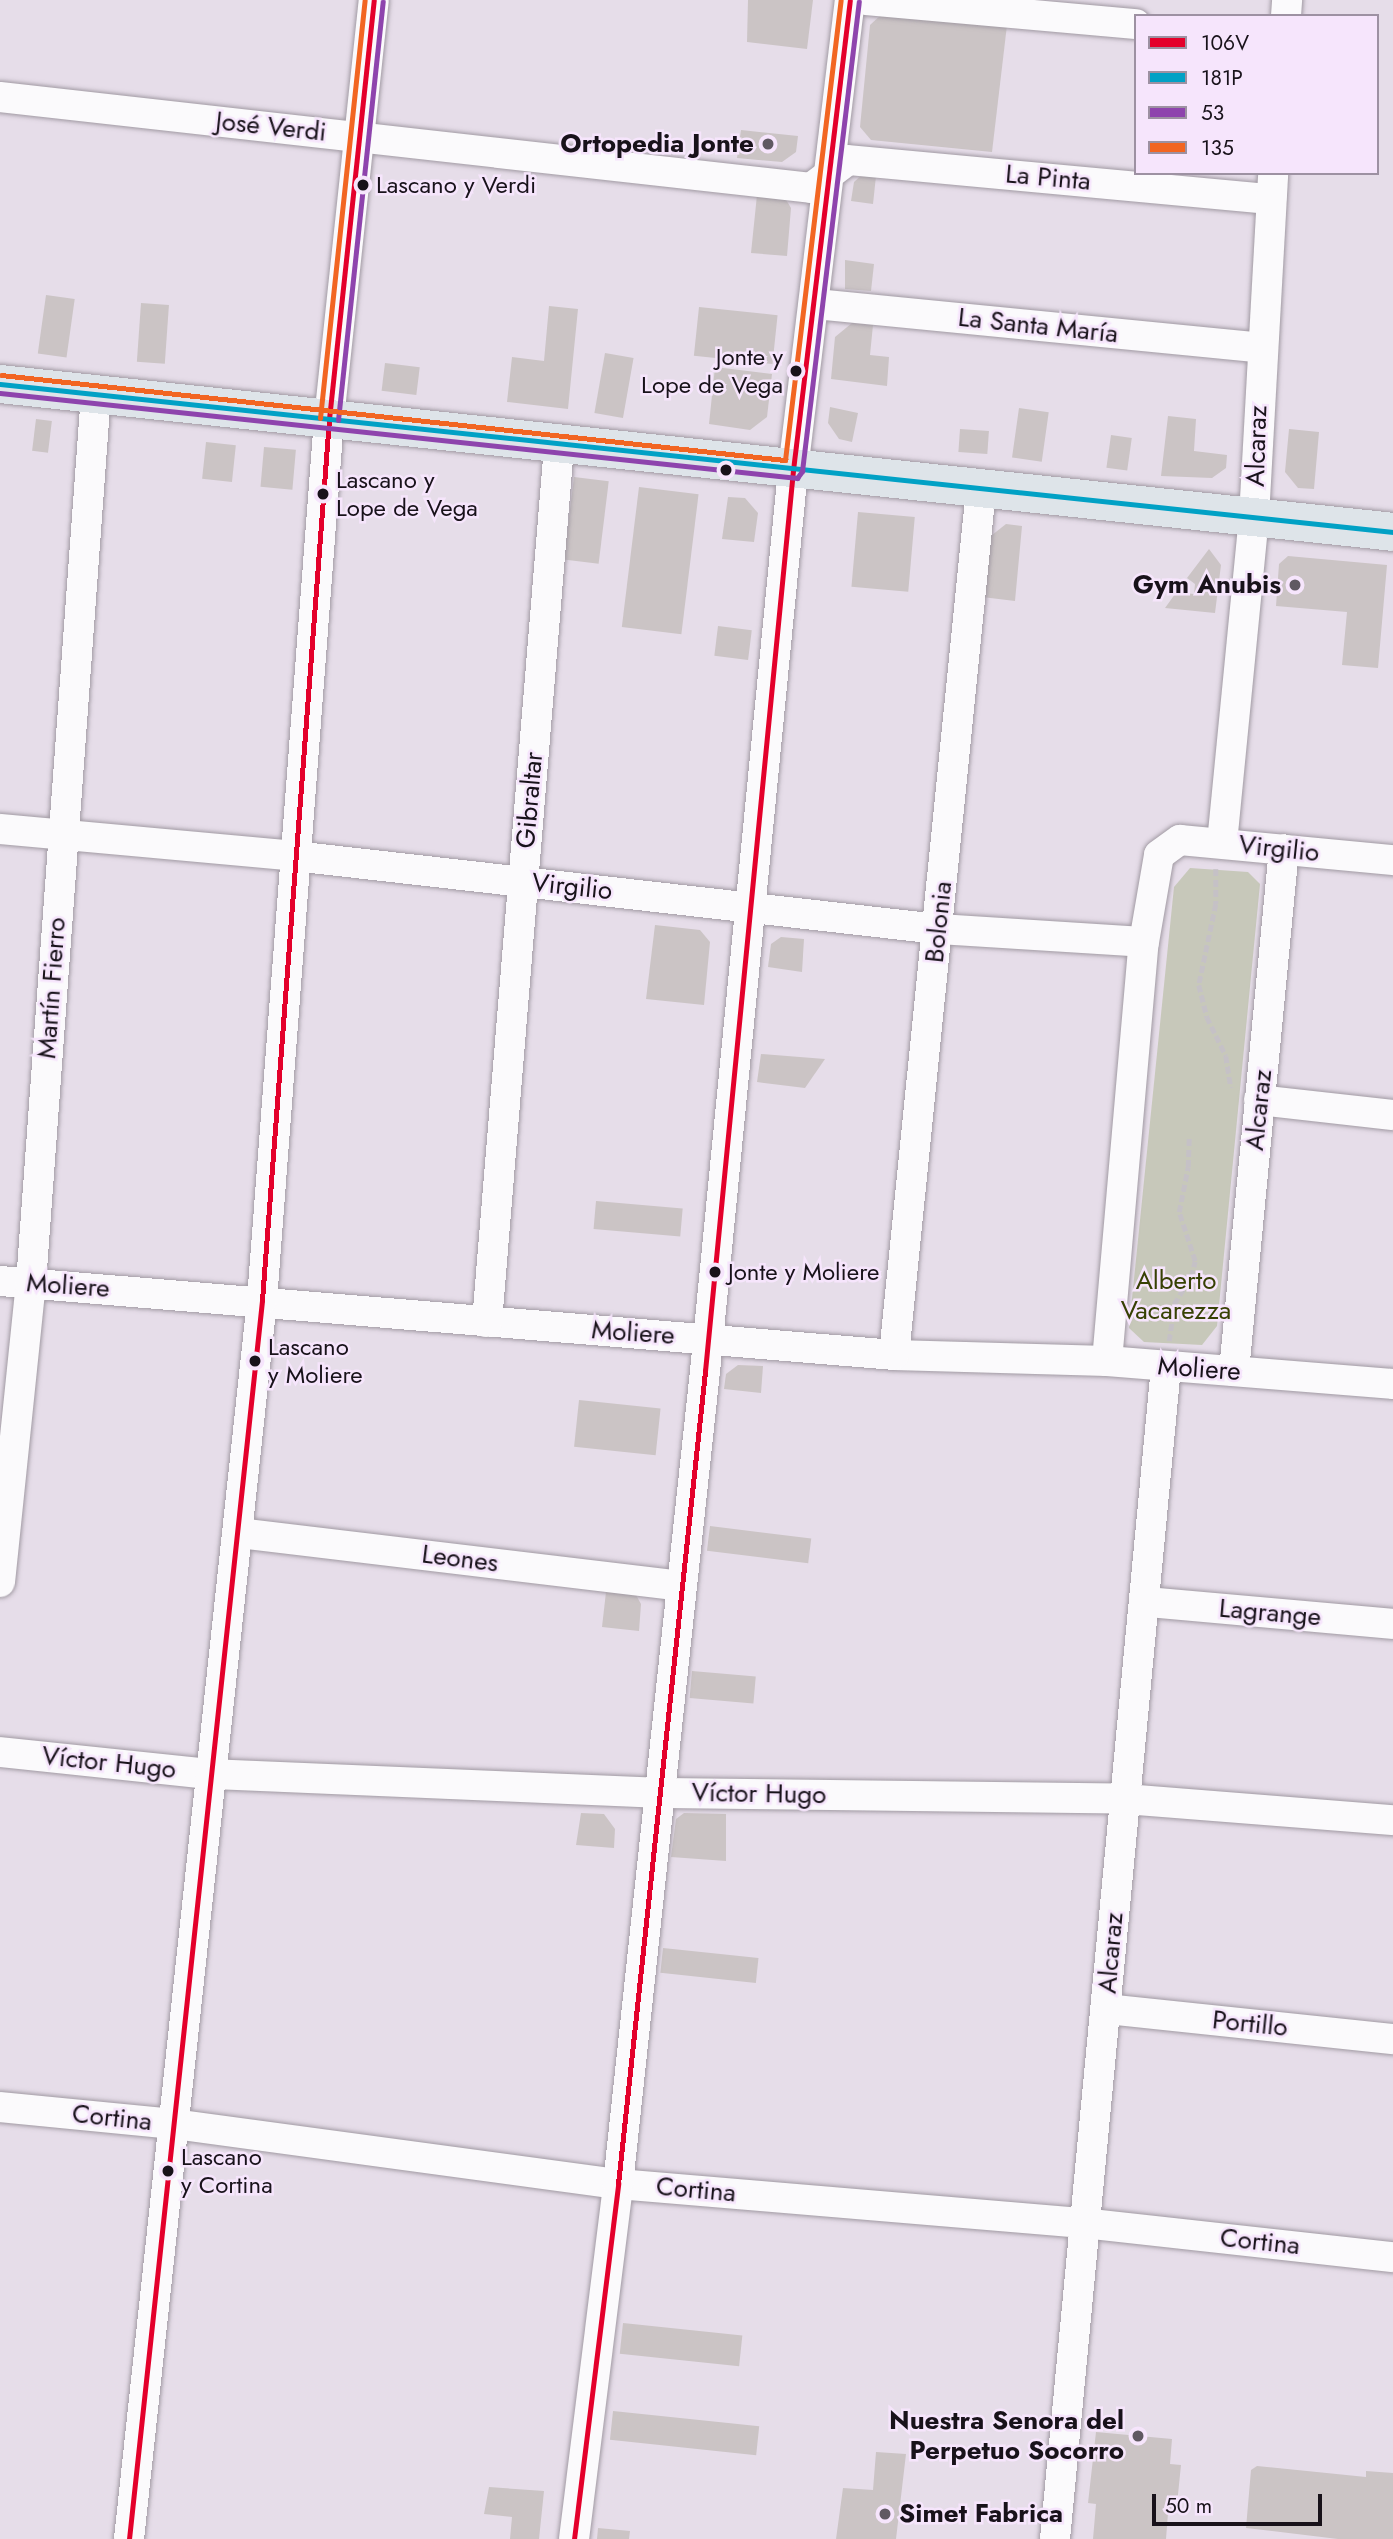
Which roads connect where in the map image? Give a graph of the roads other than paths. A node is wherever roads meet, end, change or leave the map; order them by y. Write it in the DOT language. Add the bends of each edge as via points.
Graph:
graph roads {
  1 [pos="374,0"];
  2 [pos="850,0"];
  3 [pos="866,0"];
  4 [pos="1134,24"];
  5 [pos="0,97"];
  6 [pos="359,137"];
  7 [pos="829,173"];
  8 [pos="1272,186"];
  9 [pos="815,304"];
  10 [pos="1261,348"];
  11 [pos="0,384"];
  12 [pos="96,394"];
  13 [pos="329,419"];
  14 [pos="559,446"];
  15 [pos="793,470"];
  16 [pos="981,490"];
  17 [pos="1254,517"];
  18 [pos="1393,533"];
  19 [pos="0,829"];
  20 [pos="64,835"];
  21 [pos="1216,843"];
  22 [pos="1284,849"];
  23 [pos="294,856"];
  24 [pos="1393,860"];
  25 [pos="523,881"];
  26 [pos="747,906"];
  27 [pos="938,929"];
  28 [pos="1144,942"];
  29 [pos="1259,1101"];
  30 [pos="1393,1115"];
  31 [pos="0,1281"];
  32 [pos="31,1283"];
  33 [pos="262,1300"];
  34 [pos="487,1322"];
  35 [pos="708,1339"];
  36 [pos="894,1354"];
  37 [pos="1107,1361"];
  38 [pos="1166,1367"];
  39 [pos="1234,1371"];
  40 [pos="1393,1384"];
  41 [pos="238,1532"];
  42 [pos="0,1582"];
  43 [pos="681,1586"];
  44 [pos="1147,1602"];
  45 [pos="1393,1624"];
  46 [pos="0,1752"];
  47 [pos="211,1774"];
  48 [pos="660,1793"];
  49 [pos="1125,1799"];
  50 [pos="1393,1820"];
  51 [pos="1106,2009"];
  52 [pos="1393,2039"];
  53 [pos="0,2107"];
  54 [pos="174,2124"];
  55 [pos="618,2184"];
  56 [pos="1083,2223"];
  57 [pos="1393,2257"];
  58 [pos="129,2539"];
  59 [pos="574,2539"];
  60 [pos="1055,2539"];
  1 -- 6 [label="street"];
  2 -- 7 [label="street"];
  3 -- 4 [label="street"];
  5 -- 6 [label="street, José Verdi"];
  6 -- 7 [label="street, José Verdi" via="811,188"];
  6 -- 13 [label="street"];
  7 -- 8 [label="street, La Pinta" via="848,160"];
  7 -- 9 [label="street"];
  8 -- 10 [label="street, Alcaraz"];
  9 -- 10 [label="street, La Santa María"];
  9 -- 15 [label="street"];
  10 -- 17 [label="street, Alcaraz"];
  11 -- 12 [label="main road"];
  12 -- 13 [label="main road"];
  12 -- 20 [label="street, Martín Fierro"];
  13 -- 14 [label="main road"];
  13 -- 23 [label="street"];
  14 -- 15 [label="main road"];
  14 -- 25 [label="street, Gibraltar"];
  15 -- 16 [label="main road"];
  15 -- 26 [label="street"];
  16 -- 17 [label="main road"];
  16 -- 27 [label="street, Bolonia"];
  17 -- 18 [label="main road"];
  17 -- 21 [label="street, Alcaraz"];
  19 -- 20 [label="street, Virgilio"];
  20 -- 23 [label="street, Virgilio"];
  20 -- 32 [label="street, Martín Fierro"];
  21 -- 22 [label="street, Virgilio"];
  21 -- 28 [label="street, Virgilio" via="1180,840 1167,847 1155,865"];
  22 -- 24 [label="street, Virgilio"];
  22 -- 29 [label="street, Alcaraz"];
  23 -- 25 [label="street, Virgilio"];
  23 -- 33 [label="street"];
  25 -- 26 [label="street, Virgilio"];
  25 -- 34 [label="street, Gibraltar"];
  26 -- 27 [label="street, Virgilio"];
  26 -- 35 [label="street"];
  27 -- 28 [label="street, Virgilio"];
  27 -- 36 [label="street, Bolonia"];
  28 -- 37 [label="street"];
  29 -- 30 [label="street"];
  29 -- 39 [label="street, Alcaraz"];
  31 -- 32 [label="street, Moliere"];
  32 -- 33 [label="street, Moliere"];
  32 -- 42 [label="street, Martín Fierro"];
  33 -- 34 [label="street, Moliere"];
  33 -- 41 [label="street"];
  34 -- 35 [label="street, Moliere"];
  35 -- 36 [label="street, Moliere"];
  35 -- 43 [label="street"];
  36 -- 37 [label="street, Moliere"];
  37 -- 38 [label="street, Moliere"];
  38 -- 39 [label="street, Moliere"];
  38 -- 44 [label="street, Alcaraz"];
  39 -- 40 [label="street, Moliere"];
  41 -- 43 [label="street, Leones"];
  41 -- 47 [label="street"];
  43 -- 48 [label="street"];
  44 -- 45 [label="street, Lagrange"];
  44 -- 49 [label="street, Alcaraz"];
  46 -- 47 [label="street, Víctor Hugo"];
  47 -- 48 [label="street, Víctor Hugo"];
  47 -- 54 [label="street"];
  48 -- 49 [label="street, Víctor Hugo"];
  48 -- 55 [label="street"];
  49 -- 50 [label="street, Víctor Hugo"];
  49 -- 51 [label="street, Alcaraz"];
  51 -- 52 [label="street, Portillo"];
  51 -- 56 [label="street, Alcaraz"];
  53 -- 54 [label="street, Cortina"];
  54 -- 55 [label="street, Cortina"];
  54 -- 58 [label="street"];
  55 -- 56 [label="street, Cortina"];
  55 -- 59 [label="street"];
  56 -- 57 [label="street, Cortina"];
  56 -- 60 [label="street, Alcaraz"];
}
